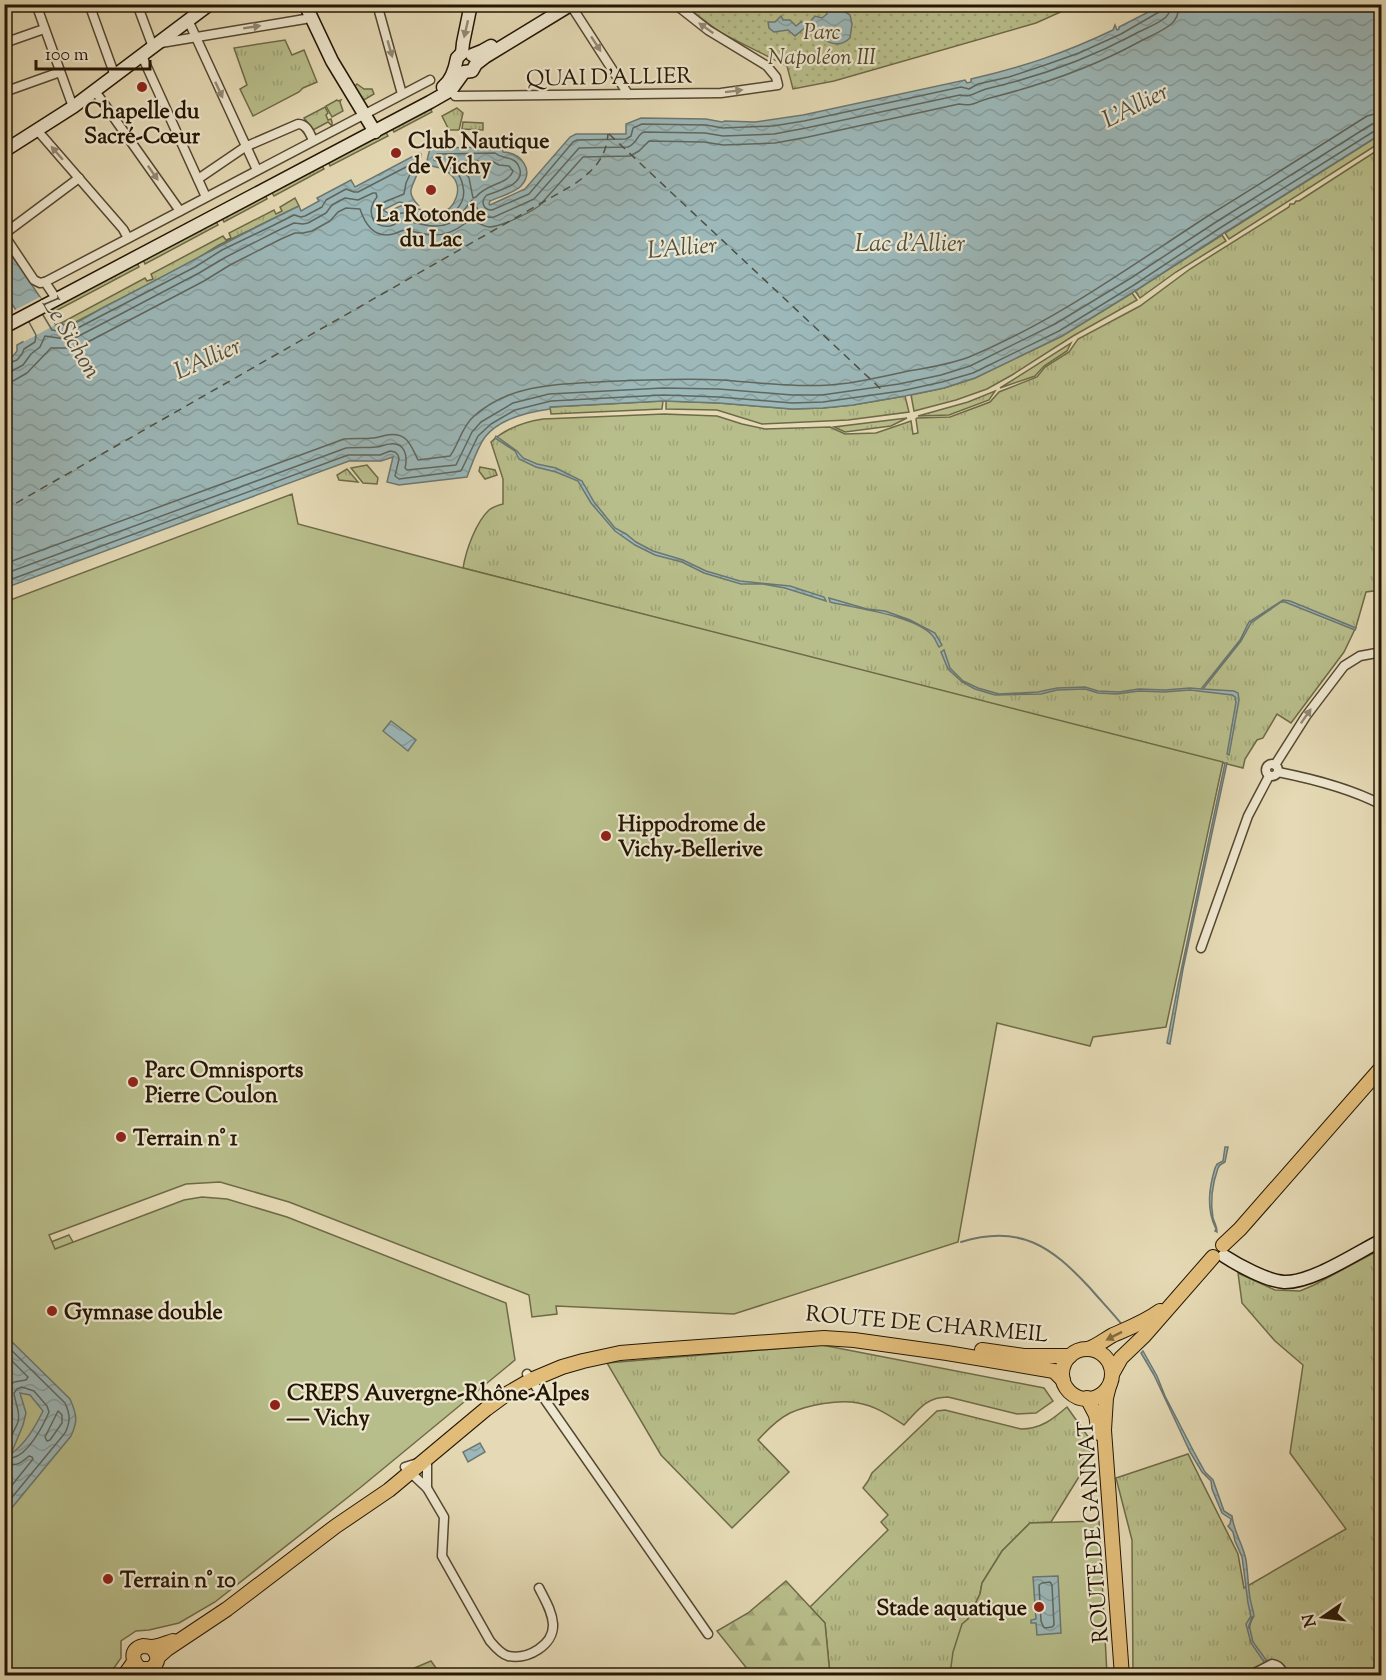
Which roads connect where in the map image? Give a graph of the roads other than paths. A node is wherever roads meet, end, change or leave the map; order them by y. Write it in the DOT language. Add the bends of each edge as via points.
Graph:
graph roads {
  1 [pos="36,4"];
  2 [pos="89,4"];
  3 [pos="137,4"];
  4 [pos="210,4"];
  5 [pos="305,4"];
  6 [pos="377,4"];
  7 [pos="471,4"];
  8 [pos="675,4"];
  9 [pos="568,5"];
  10 [pos="311,17"];
  11 [pos="188,20"];
  12 [pos="44,29"];
  13 [pos="195,36"];
  14 [pos="4,43"];
  15 [pos="156,45"];
  16 [pos="142,56"];
  17 [pos="470,57"];
  18 [pos="460,69"];
  19 [pos="60,72"];
  20 [pos="115,76"];
  21 [pos="430,80"];
  22 [pos="95,90"];
  23 [pos="452,90"];
  24 [pos="4,92"];
  25 [pos="628,93"];
  26 [pos="402,94"];
  27 [pos="73,107"];
  28 [pos="365,113"];
  29 [pos="374,129"];
  30 [pos="37,130"];
  31 [pos="313,140"];
  32 [pos="245,147"];
  33 [pos="4,151"];
  34 [pos="257,170"];
  35 [pos="79,178"];
  36 [pos="198,179"];
  37 [pos="206,197"];
  38 [pos="180,211"];
  39 [pos="4,234"];
  40 [pos="128,238"];
  41 [pos="45,282"];
  42 [pos="48,299"];
  43 [pos="7,322"];
  44 [pos="1382,652"];
  45 [pos="1274,771"];
  46 [pos="1382,805"];
  47 [pos="1201,948"];
  48 [pos="1382,1067"];
  49 [pos="1382,1240"];
  50 [pos="1220,1253"];
  51 [pos="1176,1299"];
  52 [pos="1088,1349"];
  53 [pos="1070,1356"];
  54 [pos="529,1377"];
  55 [pos="1063,1380"];
  56 [pos="1110,1380"];
  57 [pos="1087,1398"];
  58 [pos="414,1466"];
  59 [pos="427,1488"];
  60 [pos="539,1588"];
  61 [pos="708,1634"];
  62 [pos="148,1666"];
  63 [pos="124,1676"];
  64 [pos="1114,1676"];
  65 [pos="1122,1676"];
  66 [pos="1249,1676"];
  67 [pos="1285,1676"];
  1 -- 12 [label="street"];
  2 -- 20 [label="street"];
  3 -- 15 [label="street"];
  4 -- 11 [label="main road"];
  5 -- 10 [label="main road"];
  6 -- 26 [label="street, one-way"];
  7 -- 17 [label="main road, one-way" via="463,44"];
  25 -- 8 [label="street, QUAI D'ALLIER, one-way" via="721,93 777,85 767,66 708,30"];
  9 -- 17 [label="main road"];
  9 -- 25 [label="street, one-way"];
  13 -- 10 [label="street, one-way"];
  10 -- 28 [label="main road" via="332,62"];
  11 -- 13 [label="street"];
  11 -- 15 [label="main road"];
  12 -- 14 [label="street"];
  12 -- 19 [label="street"];
  13 -- 15 [label="street"];
  13 -- 32 [label="street, one-way"];
  15 -- 16 [label="main road"];
  16 -- 20 [label="main road"];
  16 -- 36 [label="street"];
  17 -- 18 [label="main road" via="457,58"];
  17 -- 18 [label="main road" via="472,71"];
  18 -- 23 [label="main road"];
  19 -- 24 [label="street"];
  19 -- 27 [label="street"];
  20 -- 22 [label="main road"];
  21 -- 26 [label="street"];
  22 -- 27 [label="main road"];
  22 -- 38 [label="street, one-way"];
  23 -- 25 [label="street, QUAI D'ALLIER"];
  23 -- 29 [label="main road" via="439,91"];
  26 -- 28 [label="street"];
  27 -- 30 [label="main road"];
  28 -- 29 [label="main road"];
  28 -- 31 [label="street"];
  29 -- 42 [label="main road"];
  30 -- 33 [label="main road"];
  35 -- 30 [label="street, one-way"];
  31 -- 32 [label="street" via="306,127 298,124"];
  31 -- 34 [label="street"];
  32 -- 34 [label="street"];
  32 -- 36 [label="street"];
  34 -- 37 [label="street"];
  35 -- 39 [label="street"];
  35 -- 40 [label="street"];
  36 -- 37 [label="street"];
  37 -- 38 [label="street"];
  38 -- 40 [label="street"];
  39 -- 41 [label="street" via="34,280"];
  40 -- 41 [label="street"];
  41 -- 42 [label="street"];
  42 -- 43 [label="main road"];
  45 -- 44 [label="street, one-way" via="1306,716 1344,666 1360,656"];
  45 -- 46 [label="street" via="1338,787"];
  45 -- 47 [label="street" via="1248,816"];
  48 -- 50 [label="main road"];
  49 -- 50 [label="main road" via="1295,1282 1269,1279"];
  50 -- 51 [label="main road"];
  51 -- 52 [label="main road, one-way" via="1152,1317"];
  51 -- 56 [label="main road" via="1121,1358"];
  52 -- 53 [label="main road"];
  52 -- 56 [label="main road" via="1105,1356 1112,1367"];
  53 -- 54 [label="main road, ROUTE DE CHARMEIL" via="1024,1356 824,1330 618,1346 573,1355"];
  53 -- 55 [label="main road"];
  54 -- 55 [label="main road, ROUTE DE CHARMEIL" via="620,1353 824,1338 1054,1371"];
  54 -- 58 [label="main road, ROUTE DE CHARMEIL"];
  54 -- 58 [label="main road, ROUTE DE CHARMEIL" via="516,1379 477,1406"];
  54 -- 61 [label="street"];
  55 -- 57 [label="main road" via="1075,1395"];
  56 -- 57 [label="main road" via="1100,1395"];
  56 -- 65 [label="main road, ROUTE DE GANNAT" via="1104,1430"];
  57 -- 64 [label="main road, ROUTE DE GANNAT" via="1099,1429"];
  58 -- 59 [label="street"];
  58 -- 59 [label="street" via="427,1463"];
  58 -- 62 [label="main road, ROUTE DE CHARMEIL" via="389,1490"];
  59 -- 60 [label="street" via="444,1517 442,1556 490,1641 506,1655 536,1652 552,1632 550,1610"];
  62 -- 63 [label="main road, ROUTE DE CHARMEIL"];
  66 -- 67 [label="street" via="1277,1664"];
}
